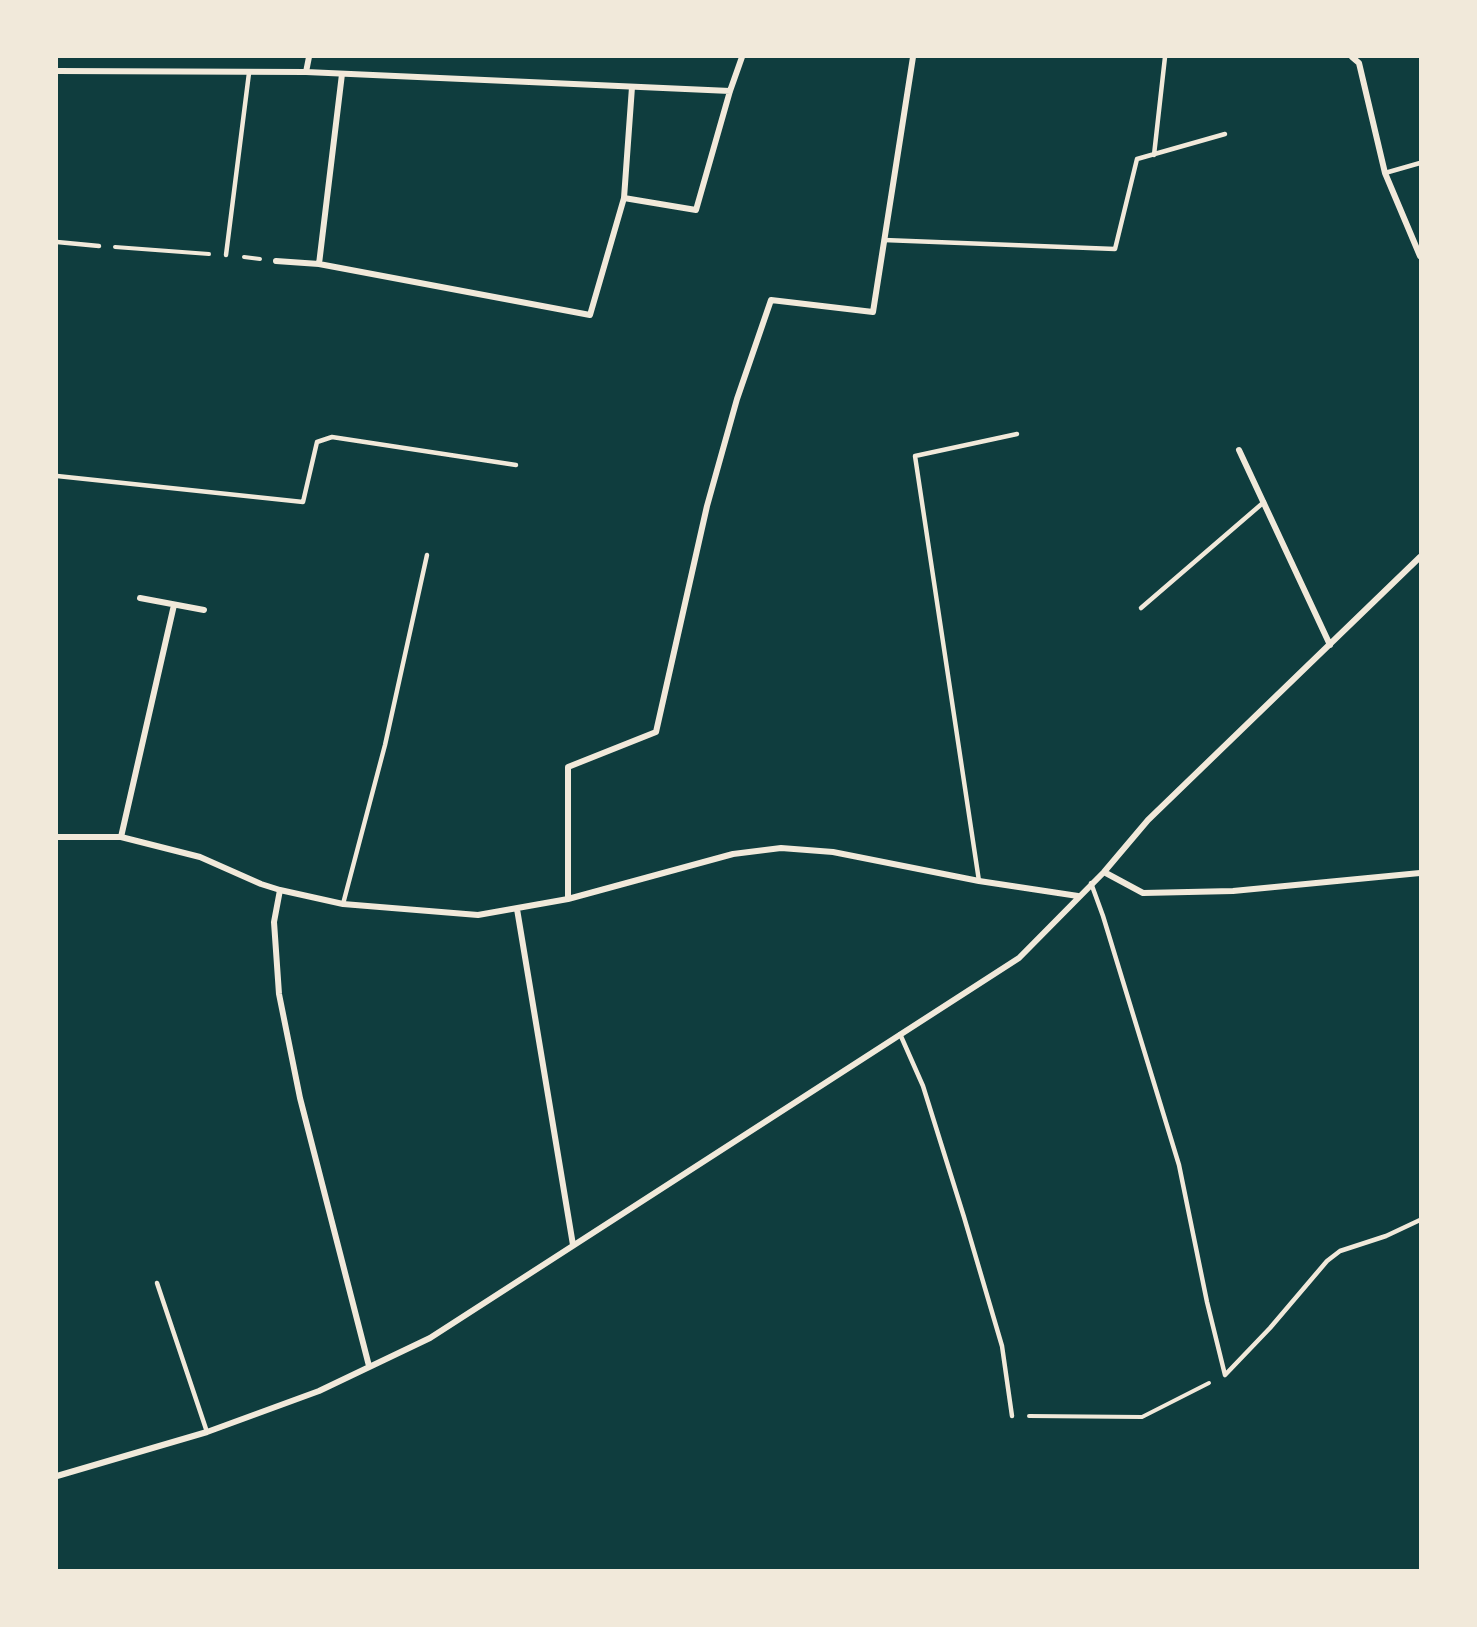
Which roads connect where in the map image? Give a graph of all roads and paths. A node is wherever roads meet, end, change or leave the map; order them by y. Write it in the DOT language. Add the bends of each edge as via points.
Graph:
graph roads {
  1 [pos="309,57"];
  2 [pos="742,57"];
  3 [pos="913,57"];
  4 [pos="1165,57"];
  5 [pos="1352,57"];
  6 [pos="57,71"];
  7 [pos="306,72"];
  8 [pos="249,73"];
  9 [pos="342,74"];
  10 [pos="632,87"];
  11 [pos="730,91"];
  12 [pos="1225,134"];
  13 [pos="1154,155"];
  14 [pos="1420,163"];
  15 [pos="1384,172"];
  16 [pos="624,198"];
  17 [pos="884,240"];
  18 [pos="57,242"];
  19 [pos="99,246"];
  20 [pos="226,255"];
  21 [pos="1420,256"];
  22 [pos="276,261"];
  23 [pos="319,264"];
  24 [pos="1017,434"];
  25 [pos="1239,450"];
  26 [pos="516,465"];
  27 [pos="57,476"];
  28 [pos="1263,502"];
  29 [pos="427,555"];
  30 [pos="1420,557"];
  31 [pos="140,598"];
  32 [pos="174,604"];
  33 [pos="1141,608"];
  34 [pos="204,610"];
  35 [pos="1330,645"];
  36 [pos="57,837"];
  37 [pos="121,837"];
  38 [pos="1104,872"];
  39 [pos="1420,873"];
  40 [pos="979,880"];
  41 [pos="1091,883"];
  42 [pos="280,890"];
  43 [pos="1078,896"];
  44 [pos="568,899"];
  45 [pos="343,904"];
  46 [pos="517,909"];
  47 [pos="900,1034"];
  48 [pos="1420,1220"];
  49 [pos="573,1245"];
  50 [pos="157,1283"];
  51 [pos="369,1366"];
  52 [pos="1225,1374"];
  53 [pos="1012,1416"];
  54 [pos="207,1432"];
  55 [pos="57,1476"];
  1 -- 7 [label="street"];
  2 -- 11 [label="street"];
  3 -- 17 [label="street"];
  4 -- 13 [label="lane"];
  5 -- 15 [label="street" via="1359,63"];
  6 -- 8 [label="street"];
  7 -- 8 [label="street"];
  7 -- 9 [label="street"];
  8 -- 20 [label="lane"];
  9 -- 10 [label="street"];
  9 -- 23 [label="street"];
  10 -- 11 [label="street"];
  10 -- 16 [label="street"];
  11 -- 16 [label="street" via="696,210"];
  12 -- 13 [label="lane"];
  13 -- 17 [label="lane" via="1137,159 1115,249"];
  14 -- 15 [label="lane"];
  15 -- 21 [label="street"];
  16 -- 23 [label="street" via="590,315"];
  17 -- 44 [label="street" via="873,312 771,300 736,399 707,506 657,732 568,767"];
  18 -- 19 [label="lane"];
  19 -- 20 [label="path"];
  20 -- 22 [label="path"];
  22 -- 23 [label="street"];
  24 -- 40 [label="lane" via="915,456"];
  25 -- 28 [label="street"];
  26 -- 27 [label="lane" via="332,437 317,442 303,502"];
  28 -- 33 [label="lane"];
  28 -- 35 [label="street"];
  29 -- 45 [label="lane" via="385,745"];
  30 -- 35 [label="street"];
  31 -- 32 [label="street"];
  32 -- 34 [label="street"];
  32 -- 37 [label="street"];
  35 -- 38 [label="street" via="1148,820"];
  36 -- 37 [label="street"];
  37 -- 42 [label="street" via="200,857"];
  38 -- 39 [label="street" via="1143,893 1233,891"];
  38 -- 41 [label="street"];
  40 -- 43 [label="street"];
  40 -- 44 [label="street" via="833,852 781,848 733,854"];
  41 -- 43 [label="street"];
  41 -- 52 [label="lane" via="1179,1165"];
  42 -- 45 [label="street"];
  42 -- 51 [label="street" via="274,922 279,994 300,1098"];
  43 -- 47 [label="street" via="1018,958"];
  44 -- 46 [label="street"];
  45 -- 46 [label="street" via="478,915"];
  46 -- 49 [label="street"];
  47 -- 49 [label="street"];
  47 -- 53 [label="lane" via="923,1086 1002,1346"];
  48 -- 52 [label="lane" via="1333,1256"];
  49 -- 51 [label="street" via="430,1338"];
  50 -- 54 [label="lane"];
  51 -- 54 [label="street" via="319,1391"];
  52 -- 53 [label="path" via="1142,1417"];
  54 -- 55 [label="street"];
}
